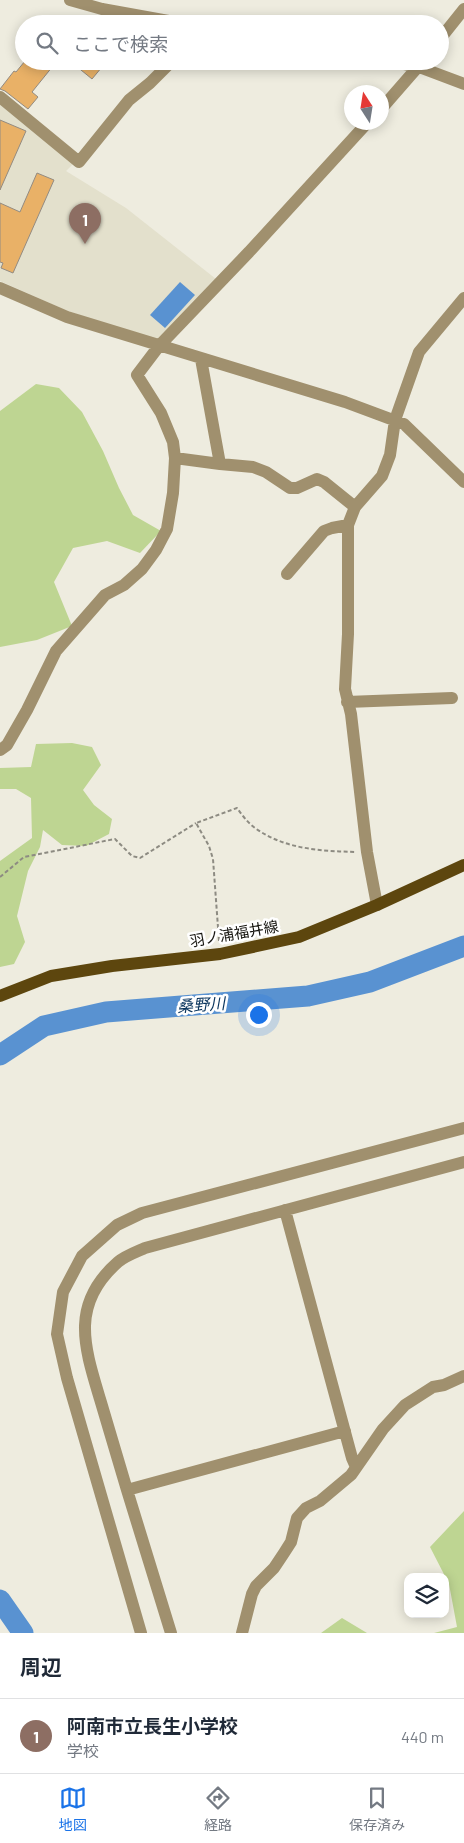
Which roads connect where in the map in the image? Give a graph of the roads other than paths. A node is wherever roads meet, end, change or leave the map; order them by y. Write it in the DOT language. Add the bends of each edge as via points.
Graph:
graph roads {
  1 [pos="70,0"];
  2 [pos="464,9"];
  3 [pos="138,15"];
  4 [pos="449,28"];
  5 [pos="163,70"];
  6 [pos="416,70"];
  7 [pos="434,70"];
  8 [pos="464,84"];
  9 [pos="0,97"];
  10 [pos="389,100"];
  11 [pos="361,130"];
  12 [pos="0,288"];
  13 [pos="464,298"];
  14 [pos="159,346"];
  15 [pos="201,359"];
  16 [pos="395,420"];
  17 [pos="175,458"];
  18 [pos="220,464"];
  19 [pos="464,482"];
  20 [pos="355,506"];
  21 [pos="348,525"];
  22 [pos="287,574"];
  23 [pos="452,698"];
  24 [pos="348,702"];
  25 [pos="0,750"];
  26 [pos="464,865"];
  27 [pos="377,905"];
  28 [pos="0,996"];
  29 [pos="464,1128"];
  30 [pos="464,1162"];
  31 [pos="285,1210"];
  32 [pos="464,1376"];
  33 [pos="345,1431"];
  34 [pos="356,1467"];
  35 [pos="127,1490"];
  36 [pos="141,1633"];
  37 [pos="171,1633"];
  38 [pos="242,1633"];
  1 -- 3 [label="street"];
  2 -- 4 [label="street"];
  5 -- 9 [label="street" via="129,100 79,162"];
  6 -- 10 [label="street"];
  7 -- 8 [label="street"];
  11 -- 14 [label="street"];
  12 -- 14 [label="street" via="67,317"];
  13 -- 16 [label="street" via="419,352"];
  14 -- 15 [label="street"];
  14 -- 17 [label="street" via="137,375 166,424"];
  15 -- 16 [label="street"];
  15 -- 18 [label="street"];
  16 -- 19 [label="street" via="404,424"];
  16 -- 20 [label="street" via="390,455 382,476"];
  17 -- 18 [label="street"];
  17 -- 25 [label="street" via="167,529 156,550 124,585 105,595 56,651 27,710 7,745"];
  18 -- 20 [label="street" via="253,467 290,488 317,479"];
  20 -- 21 [label="street"];
  21 -- 22 [label="street" via="324,531"];
  21 -- 24 [label="street" via="345,689"];
  23 -- 24 [label="street"];
  24 -- 27 [label="street"];
  26 -- 27 [label="main road, 羽ノ浦福井線"];
  27 -- 28 [label="main road, 羽ノ浦福井線" via="298,937 220,954 51,976"];
  29 -- 36 [label="street" via="142,1213 116,1225 82,1256 63,1292 57,1334"];
  30 -- 31 [label="street"];
  31 -- 33 [label="street"];
  31 -- 35 [label="street" via="145,1248 119,1261 89,1301 84,1323 90,1366"];
  32 -- 34 [label="street" via="433,1387 405,1405"];
  33 -- 34 [label="street"];
  33 -- 35 [label="street"];
  34 -- 38 [label="street" via="351,1475 297,1518 291,1542 252,1594"];
  35 -- 37 [label="street"];
}
